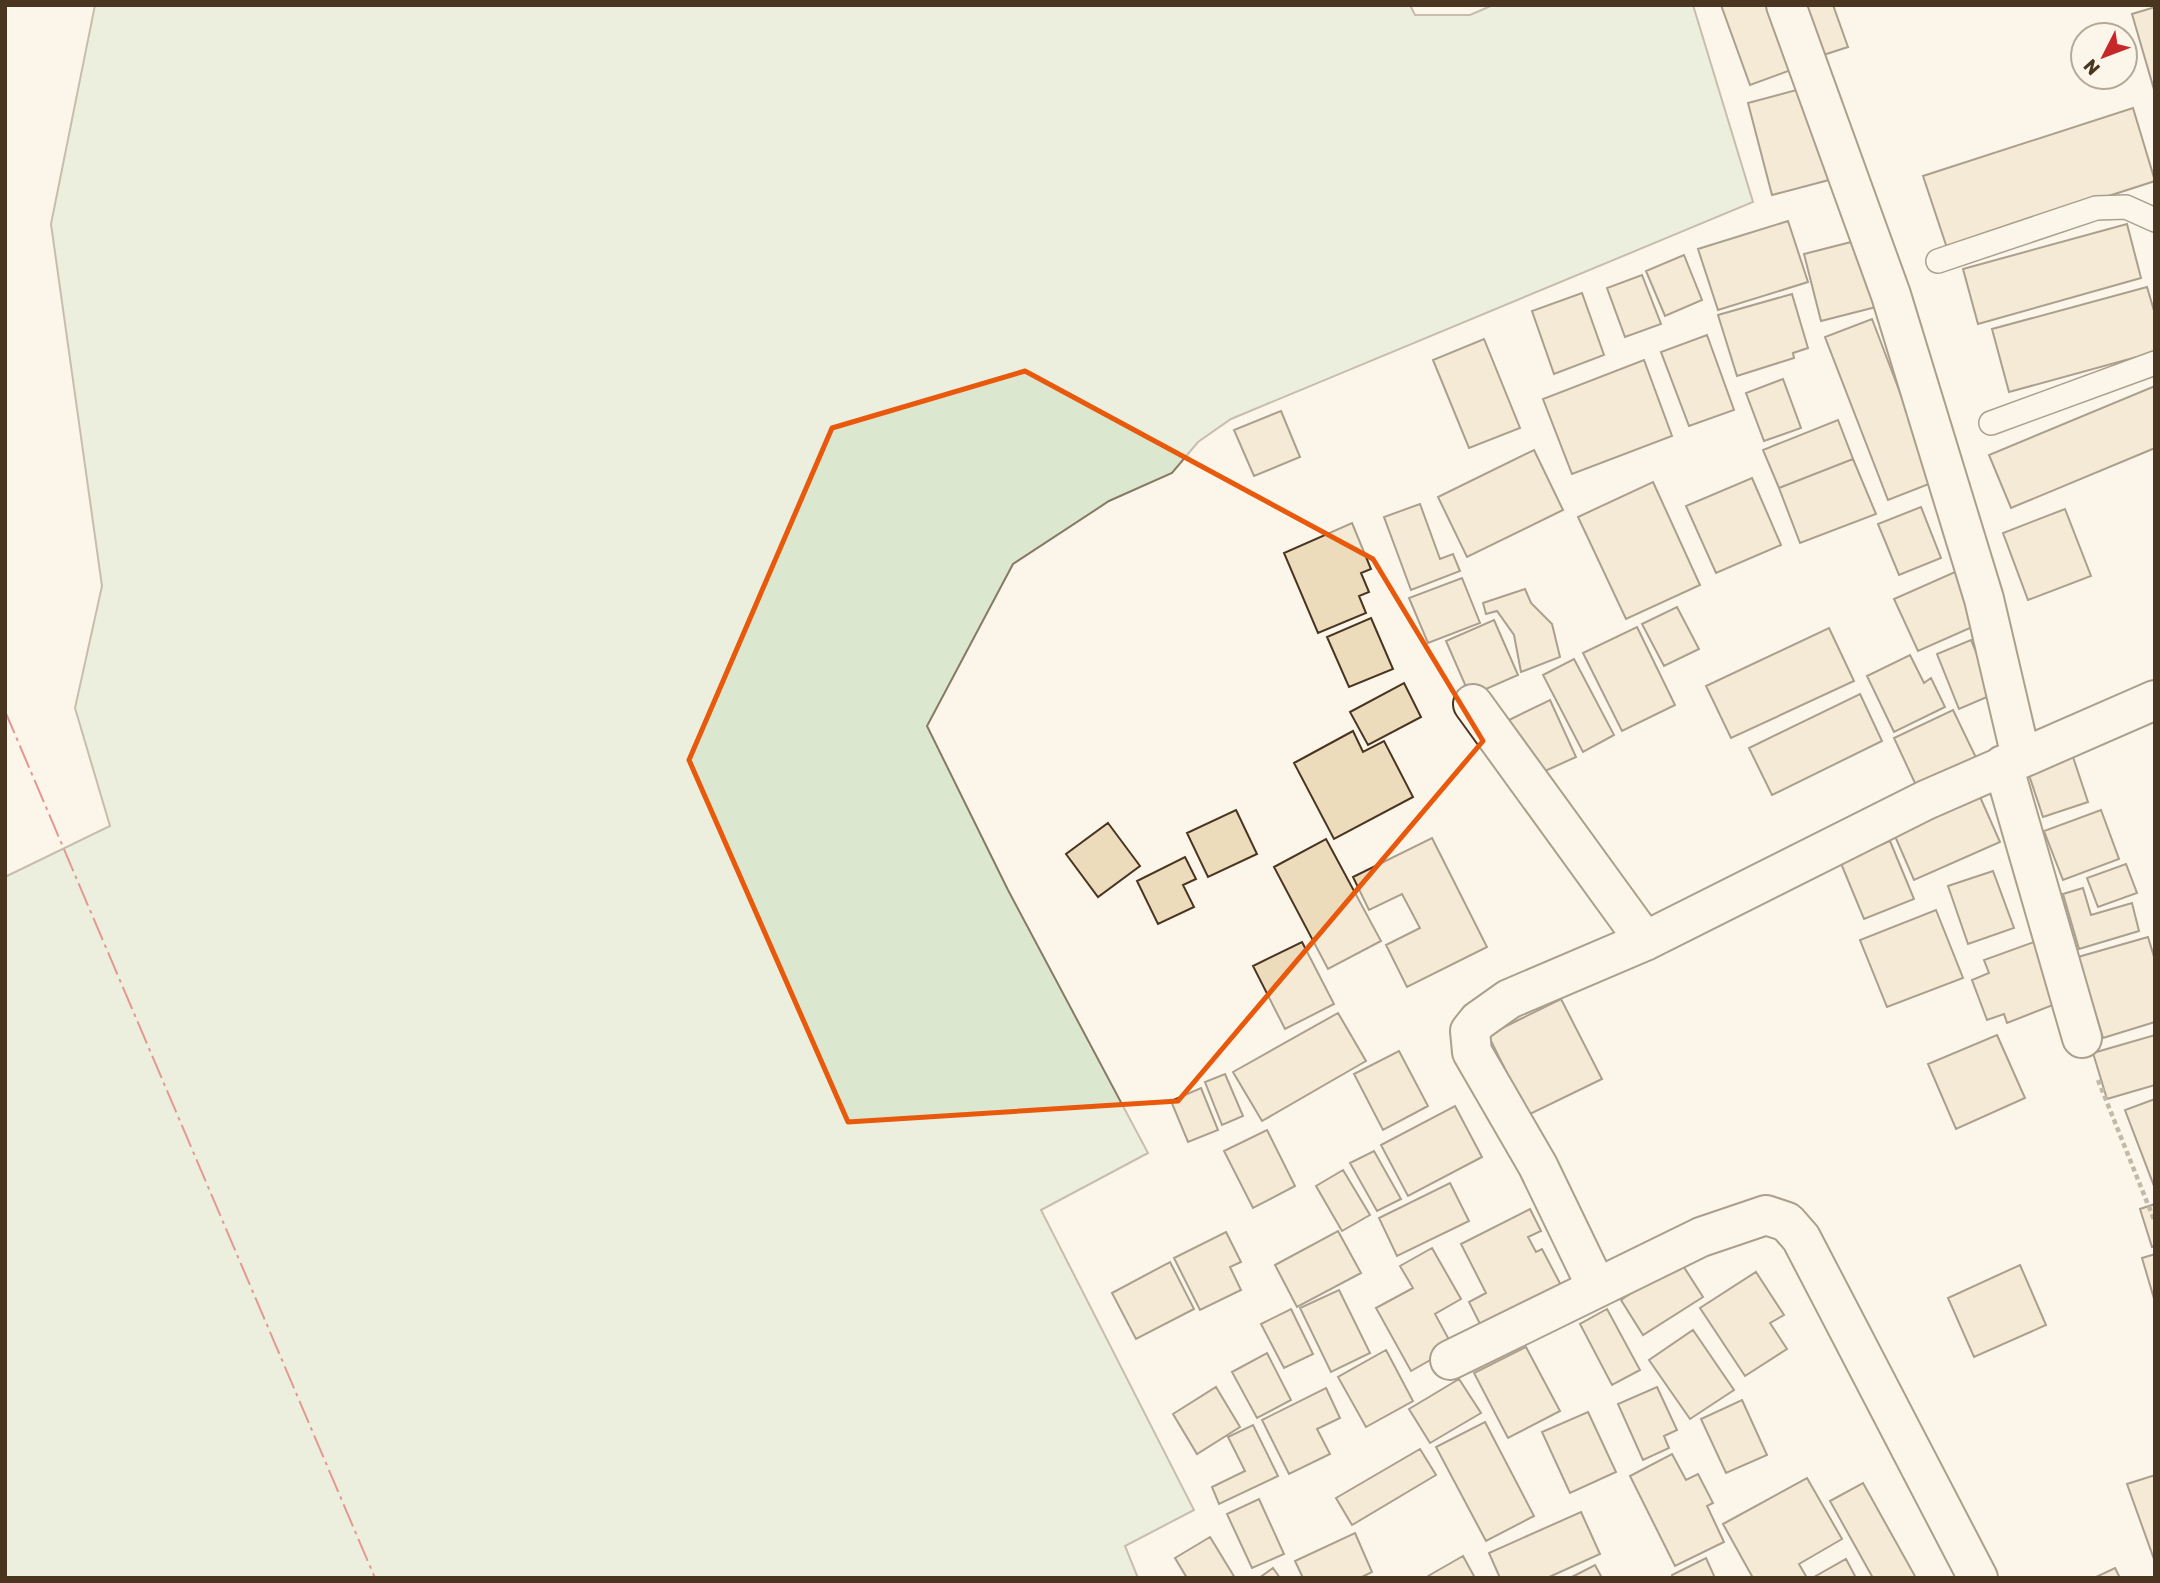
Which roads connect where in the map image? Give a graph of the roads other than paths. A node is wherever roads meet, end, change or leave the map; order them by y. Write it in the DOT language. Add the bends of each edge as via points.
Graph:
graph roads {
  1 [pos="1786,5"];
  2 [pos="2155,220"];
  3 [pos="1938,261"];
  4 [pos="2155,363"];
  5 [pos="1991,423"];
  6 [pos="2155,700"];
  7 [pos="1473,704"];
  8 [pos="2012,761"];
  9 [pos="1645,941"];
  10 [pos="2082,1038"];
  11 [pos="1595,1286"];
  12 [pos="1450,1360"];
  13 [pos="1979,1578"];
  1 -- 8 [label="street" via="1895,308 1984,599"];
  2 -- 3 [label="lane" via="2126,207 2096,208"];
  4 -- 5 [label="lane"];
  6 -- 8 [label="street"];
  7 -- 9 [label="street"];
  8 -- 9 [label="street"];
  8 -- 10 [label="street"];
  9 -- 11 [label="street" via="1509,999 1478,1021 1469,1037 1472,1052 1538,1166"];
  11 -- 12 [label="street"];
  11 -- 13 [label="street" via="1701,1237 1766,1215 1787,1222 1801,1238"];
}
